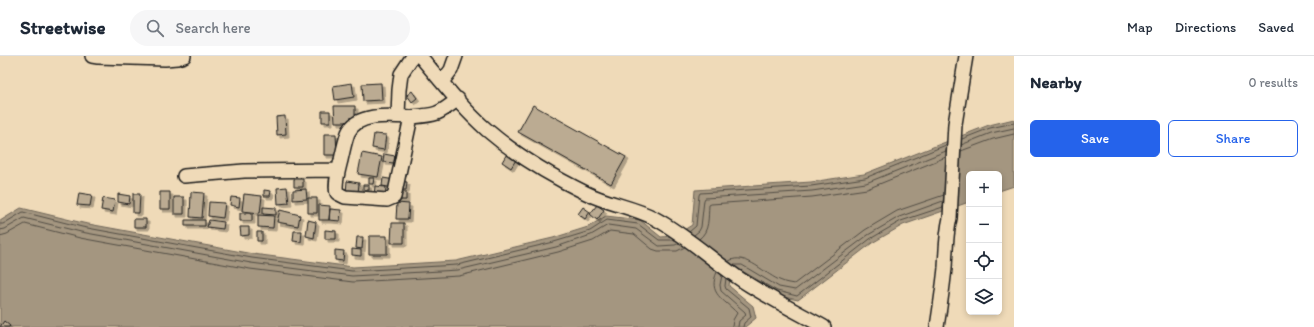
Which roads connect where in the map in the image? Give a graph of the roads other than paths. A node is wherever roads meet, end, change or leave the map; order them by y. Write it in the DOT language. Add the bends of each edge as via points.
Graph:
graph roads {
  1 [pos="92,56"];
  2 [pos="184,56"];
  3 [pos="413,56"];
  4 [pos="420,56"];
  5 [pos="456,56"];
  6 [pos="966,56"];
  7 [pos="442,82"];
  8 [pos="458,99"];
  9 [pos="404,116"];
  10 [pos="338,170"];
  11 [pos="184,176"];
  12 [pos="824,327"];
  13 [pos="937,327"];
  1 -- 2 [label="street" via="165,59"];
  3 -- 9 [label="street" via="401,74 399,90"];
  4 -- 7 [label="street"];
  5 -- 7 [label="street" via="451,70"];
  6 -- 13 [label="street" via="955,124 950,218"];
  7 -- 8 [label="street"];
  8 -- 9 [label="street" via="436,114"];
  8 -- 12 [label="street" via="488,130 553,176 588,194 654,218 742,280"];
  9 -- 10 [label="street" via="365,118 353,125 348,133"];
  9 -- 10 [label="street" via="392,199 340,196 336,190"];
  10 -- 11 [label="street" via="244,171"];
}
